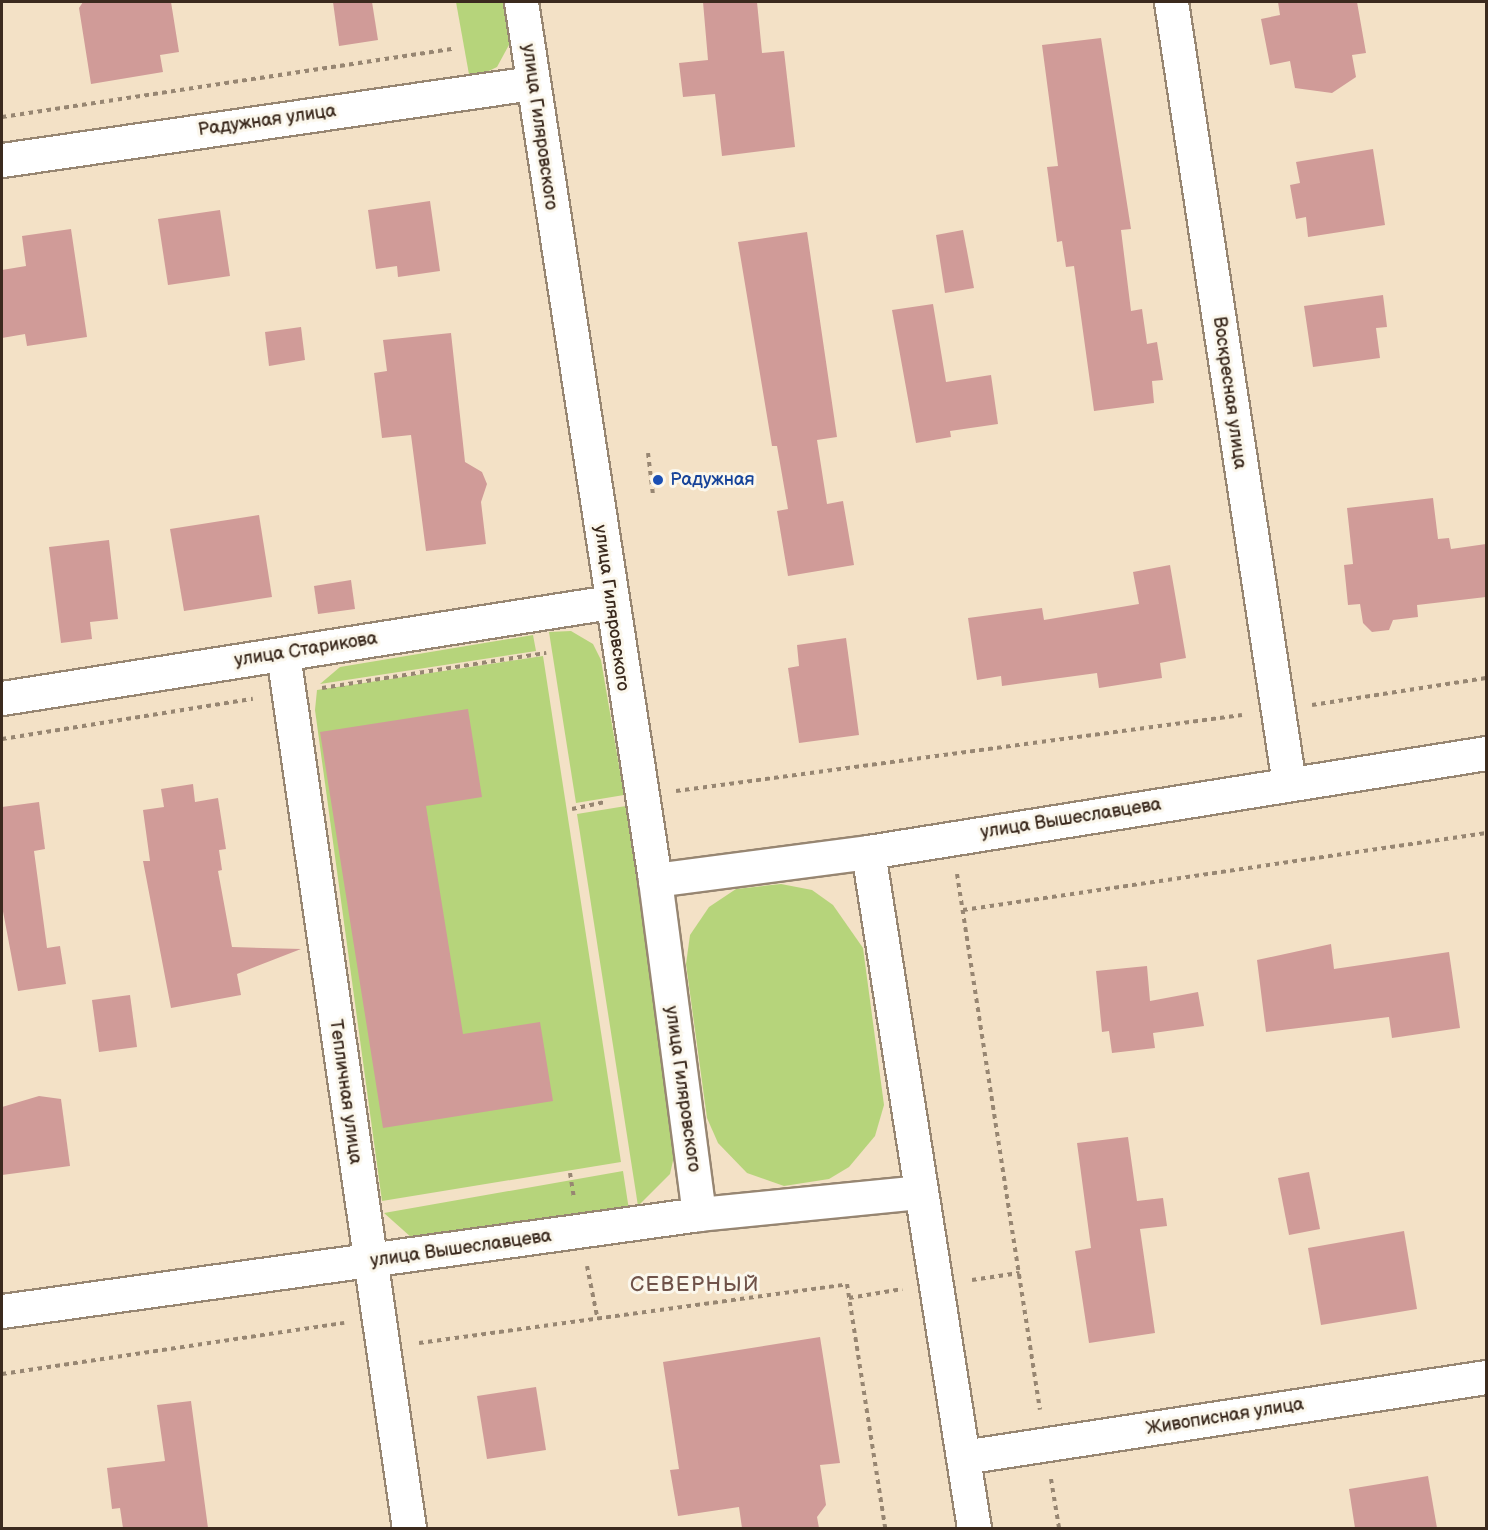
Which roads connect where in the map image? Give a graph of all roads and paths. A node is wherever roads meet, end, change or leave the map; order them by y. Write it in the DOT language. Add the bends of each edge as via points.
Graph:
graph roads {
  1 [pos="521,2"];
  2 [pos="1171,2"];
  3 [pos="453,49"];
  4 [pos="532,83"];
  5 [pos="2,117"];
  6 [pos="2,160"];
  7 [pos="648,453"];
  8 [pos="653,495"];
  9 [pos="610,602"];
  10 [pos="546,653"];
  11 [pos="283,654"];
  12 [pos="1486,678"];
  13 [pos="289,693"];
  14 [pos="1366,697"];
  15 [pos="2,698"];
  16 [pos="1250,714"];
  17 [pos="2,739"];
  18 [pos="1486,753"];
  19 [pos="1289,784"];
  20 [pos="639,796"];
  21 [pos="572,809"];
  22 [pos="1486,832"];
  23 [pos="952,838"];
  24 [pos="868,852"];
  25 [pos="655,880"];
  26 [pos="963,910"];
  27 [pos="920,1192"];
  28 [pos="699,1215"];
  29 [pos="367,1263"];
  30 [pos="2,1311"];
  31 [pos="378,1318"];
  32 [pos="2,1374"];
  33 [pos="1486,1377"];
  34 [pos="1045,1444"];
  35 [pos="963,1457"];
  36 [pos="409,1528"];
  37 [pos="885,1528"];
  38 [pos="974,1528"];
  39 [pos="1059,1528"];
  1 -- 4 [label="street, улица Гиляровского"];
  2 -- 19 [label="street, Воскресная улица"];
  3 -- 5 [label="path"];
  4 -- 6 [label="street, Радужная улица"];
  4 -- 9 [label="street, улица Гиляровского"];
  7 -- 8 [label="path"];
  9 -- 11 [label="street, улица Старикова"];
  9 -- 20 [label="street, улица Гиляровского"];
  10 -- 13 [label="path"];
  11 -- 13 [label="street, Тепличная улица"];
  11 -- 15 [label="street, улица Старикова"];
  12 -- 14 [label="path"];
  13 -- 17 [label="path"];
  13 -- 29 [label="street, Тепличная улица"];
  16 -- 20 [label="path"];
  18 -- 19 [label="street, улица Вышеславцева"];
  19 -- 23 [label="street, улица Вышеславцева"];
  20 -- 21 [label="path"];
  20 -- 25 [label="street, улица Гиляровского"];
  22 -- 26 [label="path"];
  23 -- 24 [label="street, улица Вышеславцева"];
  23 -- 26 [label="path"];
  24 -- 25 [label="street, улица Вышеславцева"];
  24 -- 27 [label="street"];
  25 -- 28 [label="street, улица Гиляровского"];
  26 -- 34 [label="path"];
  27 -- 28 [label="street, улица Вышеславцева"];
  27 -- 35 [label="street"];
  28 -- 29 [label="street, улица Вышеславцева"];
  29 -- 30 [label="street, улица Вышеславцева"];
  29 -- 31 [label="street, Тепличная улица"];
  31 -- 32 [label="path"];
  31 -- 36 [label="street, Тепличная улица"];
  31 -- 37 [label="path" via="421,1344 847,1284"];
  33 -- 34 [label="street, Живописная улица"];
  34 -- 35 [label="street, Живописная улица"];
  34 -- 39 [label="path"];
  35 -- 38 [label="street"];
}
